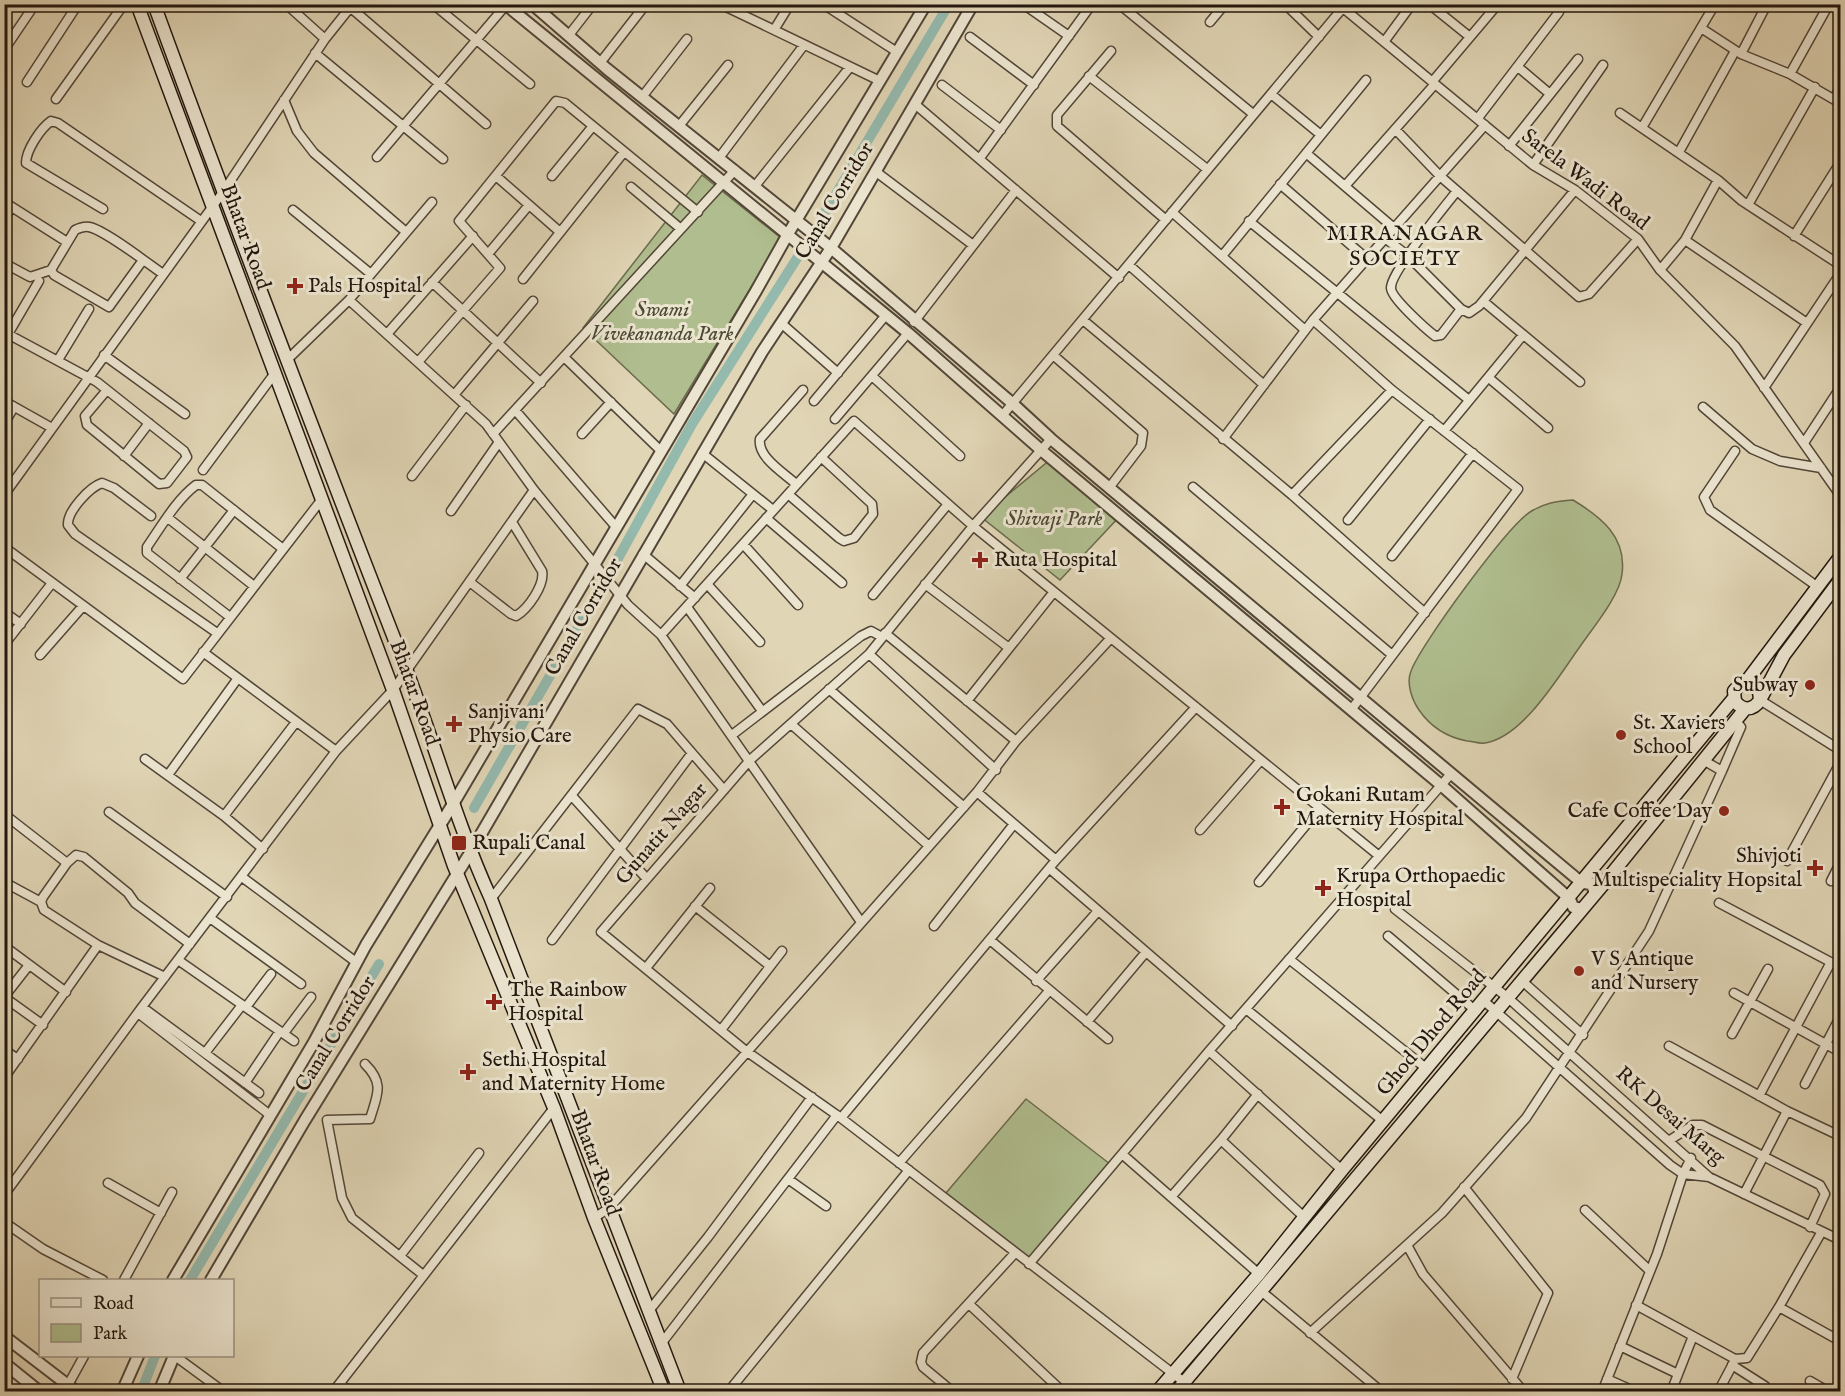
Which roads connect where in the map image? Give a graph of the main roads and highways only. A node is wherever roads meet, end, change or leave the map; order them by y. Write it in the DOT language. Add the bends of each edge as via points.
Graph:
graph roads {
  1 [pos="137,4"];
  2 [pos="154,4"];
  3 [pos="1840,557"];
  4 [pos="1840,580"];
  5 [pos="1746,682"];
  6 [pos="1734,698"];
  7 [pos="1760,699"];
  8 [pos="1745,709"];
  9 [pos="664,1392"];
  10 [pos="680,1392"];
  11 [pos="1157,1392"];
  12 [pos="1176,1392"];
  1 -- 9 [label="main road, Bhatar Road" via="393,690 457,874 554,1108"];
  2 -- 10 [label="main road" via="407,670 470,853"];
  3 -- 5 [label="main road"];
  4 -- 7 [label="main road" via="1784,655"];
  5 -- 6 [label="main road, Ghod Dhod Road" via="1736,687"];
  5 -- 7 [label="main road" via="1757,687"];
  6 -- 8 [label="main road"];
  6 -- 11 [label="main road, Ghod Dhod Road"];
  7 -- 8 [label="main road" via="1754,707"];
  8 -- 12 [label="main road" via="1595,894"];
}
